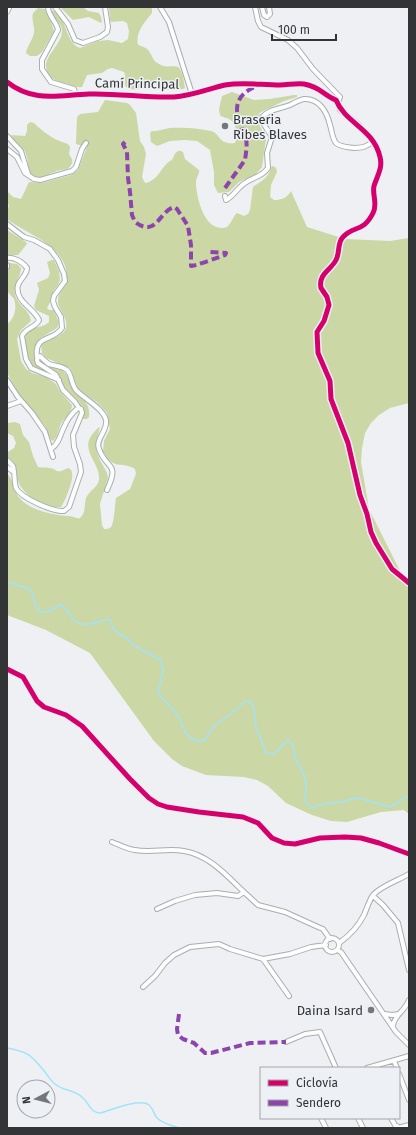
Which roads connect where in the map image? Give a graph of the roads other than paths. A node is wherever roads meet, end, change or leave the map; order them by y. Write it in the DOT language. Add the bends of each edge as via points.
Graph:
graph roads {
  1 [pos="8,7"];
  2 [pos="48,7"];
  3 [pos="55,7"];
  4 [pos="105,7"];
  5 [pos="160,7"];
  6 [pos="255,7"];
  7 [pos="262,7"];
  8 [pos="269,7"];
  9 [pos="7,12"];
  10 [pos="7,82"];
  11 [pos="192,94"];
  12 [pos="76,95"];
  13 [pos="336,100"];
  14 [pos="7,136"];
  15 [pos="373,141"];
  16 [pos="86,143"];
  17 [pos="7,149"];
  18 [pos="28,176"];
  19 [pos="225,196"];
  20 [pos="7,224"];
  21 [pos="7,258"];
  22 [pos="37,357"];
  23 [pos="7,380"];
  24 [pos="59,380"];
  25 [pos="21,401"];
  26 [pos="7,406"];
  27 [pos="79,408"];
  28 [pos="51,449"];
  29 [pos="53,457"];
  30 [pos="7,460"];
  31 [pos="7,467"];
  32 [pos="14,472"];
  33 [pos="107,490"];
  34 [pos="409,583"];
  35 [pos="7,670"];
  36 [pos="112,842"];
  37 [pos="409,854"];
  38 [pos="409,871"];
  39 [pos="407,875"];
  40 [pos="244,892"];
  41 [pos="373,896"];
  42 [pos="157,909"];
  43 [pos="330,939"];
  44 [pos="339,943"];
  45 [pos="326,946"];
  46 [pos="337,950"];
  47 [pos="263,959"];
  48 [pos="409,970"];
  49 [pos="143,987"];
  50 [pos="289,996"];
  51 [pos="409,1000"];
  52 [pos="384,1014"];
  53 [pos="399,1014"];
  54 [pos="393,1026"];
  55 [pos="286,1042"];
  56 [pos="409,1045"];
  57 [pos="409,1056"];
  58 [pos="394,1061"];
  59 [pos="336,1067"];
  60 [pos="372,1067"];
  61 [pos="397,1067"];
  62 [pos="400,1077"];
  63 [pos="409,1100"];
  64 [pos="322,1119"];
  65 [pos="358,1119"];
  66 [pos="391,1119"];
  67 [pos="409,1125"];
  68 [pos="326,1128"];
  69 [pos="363,1128"];
  70 [pos="399,1128"];
  1 -- 9 [label="street"];
  2 -- 12 [label="street" via="58,30 42,60 42,69 51,82 74,90"];
  3 -- 4 [label="street" via="68,24 75,40 82,43 107,32"];
  5 -- 11 [label="street" via="169,22"];
  6 -- 13 [label="street" via="261,27 288,40 297,48 340,97"];
  7 -- 8 [label="street" via="267,17 270,14"];
  10 -- 12 [label="street, Camí Principal" via="31,95"];
  11 -- 12 [label="street, Camí Principal" via="174,97"];
  11 -- 13 [label="street, Camí Principal" via="244,83 302,84 319,88"];
  13 -- 15 [label="street" via="340,110 358,124"];
  14 -- 18 [label="street" via="21,151"];
  15 -- 19 [label="street" via="365,148 340,146 332,136 326,113 316,102 308,99 266,112 262,117 263,123 272,137 267,153 268,168 260,176 245,182 226,200"];
  15 -- 34 [label="street" via="381,165 374,188 376,205 365,225 343,237 336,261 320,279 321,288 329,304 324,321 317,332 318,353 330,381 331,399 348,443 373,537 392,569"];
  16 -- 18 [label="street" via="71,172 40,180"];
  17 -- 18 [label="street" via="17,157"];
  20 -- 22 [label="street" via="24,237 52,251 65,276 53,301 61,317 62,326 58,332 39,343"];
  21 -- 24 [label="street" via="17,260 27,268 18,285 19,294 23,303 39,320 37,324 25,330 22,336 28,365 34,371"];
  22 -- 24 [label="street" via="38,363"];
  22 -- 33 [label="street" via="40,356 49,364 68,371 75,389 104,416 105,428 98,444 113,472"];
  23 -- 25 [label="street"];
  24 -- 27 [label="street"];
  25 -- 26 [label="street"];
  25 -- 28 [label="street" via="31,411"];
  27 -- 28 [label="street" via="66,423 58,443"];
  27 -- 32 [label="street" via="82,409 82,413 73,439 81,472 66,510 47,507 20,493"];
  28 -- 29 [label="street"];
  30 -- 32 [label="street" via="12,464"];
  31 -- 32 [label="street"];
  35 -- 37 [label="street" via="23,677 44,708 66,715 82,726 130,779 158,804 243,817 258,823 272,838 284,844 320,838 361,838"];
  36 -- 40 [label="street" via="136,850 183,850 196,854 215,866"];
  38 -- 39 [label="street"];
  39 -- 41 [label="street" via="382,888"];
  40 -- 42 [label="street" via="238,896 217,893 194,895"];
  40 -- 43 [label="street" via="258,905 285,912 323,929"];
  41 -- 44 [label="street" via="361,921 348,937"];
  41 -- 48 [label="street" via="398,923"];
  43 -- 44 [label="street" via="336,939"];
  43 -- 45 [label="street" via="326,941"];
  44 -- 46 [label="street"];
  45 -- 46 [label="street" via="331,952"];
  45 -- 47 [label="street"];
  46 -- 52 [label="street" via="341,952"];
  47 -- 49 [label="street" via="230,950 219,944 190,947 164,963"];
  47 -- 50 [label="street"];
  51 -- 53 [label="street" via="406,1008"];
  52 -- 53 [label="street"];
  52 -- 54 [label="street"];
  53 -- 54 [label="street"];
  54 -- 56 [label="street"];
  55 -- 59 [label="street" via="305,1034 320,1032"];
  57 -- 58 [label="street"];
  58 -- 60 [label="street"];
  58 -- 61 [label="street"];
  62 -- 63 [label="street"];
  64 -- 68 [label="street"];
  65 -- 69 [label="street"];
  66 -- 70 [label="street"];
  67 -- 70 [label="street"];
}
